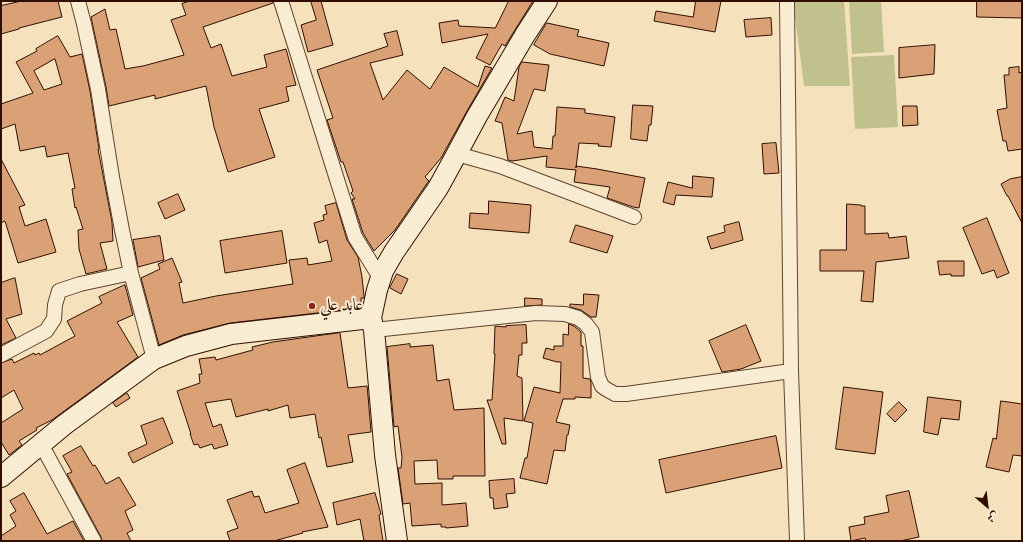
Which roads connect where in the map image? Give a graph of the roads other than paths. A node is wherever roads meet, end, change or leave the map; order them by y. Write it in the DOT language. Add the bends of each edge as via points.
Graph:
graph roads {
  1 [pos="78,1"];
  2 [pos="282,1"];
  3 [pos="546,1"];
  4 [pos="787,1"];
  5 [pos="457,154"];
  6 [pos="634,217"];
  7 [pos="131,273"];
  8 [pos="381,279"];
  9 [pos="372,324"];
  10 [pos="1,355"];
  11 [pos="154,359"];
  12 [pos="791,371"];
  13 [pos="40,444"];
  14 [pos="1,477"];
  15 [pos="94,541"];
  16 [pos="397,541"];
  17 [pos="797,541"];
  1 -- 7 [label="street" via="98,89"];
  2 -- 8 [label="street" via="355,237"];
  3 -- 5 [label="street"];
  4 -- 12 [label="street"];
  5 -- 6 [label="street" via="500,166"];
  5 -- 8 [label="street" via="438,188 394,252"];
  7 -- 10 [label="street" via="59,291 54,319 46,331"];
  7 -- 11 [label="street"];
  8 -- 9 [label="street"];
  9 -- 11 [label="street" via="231,334 186,346"];
  9 -- 12 [label="street" via="536,313 565,314 578,318 592,332 598,377 602,386 615,394"];
  9 -- 16 [label="street" via="385,455"];
  11 -- 13 [label="street"];
  12 -- 17 [label="street"];
  13 -- 14 [label="street"];
  13 -- 15 [label="street"];
}
